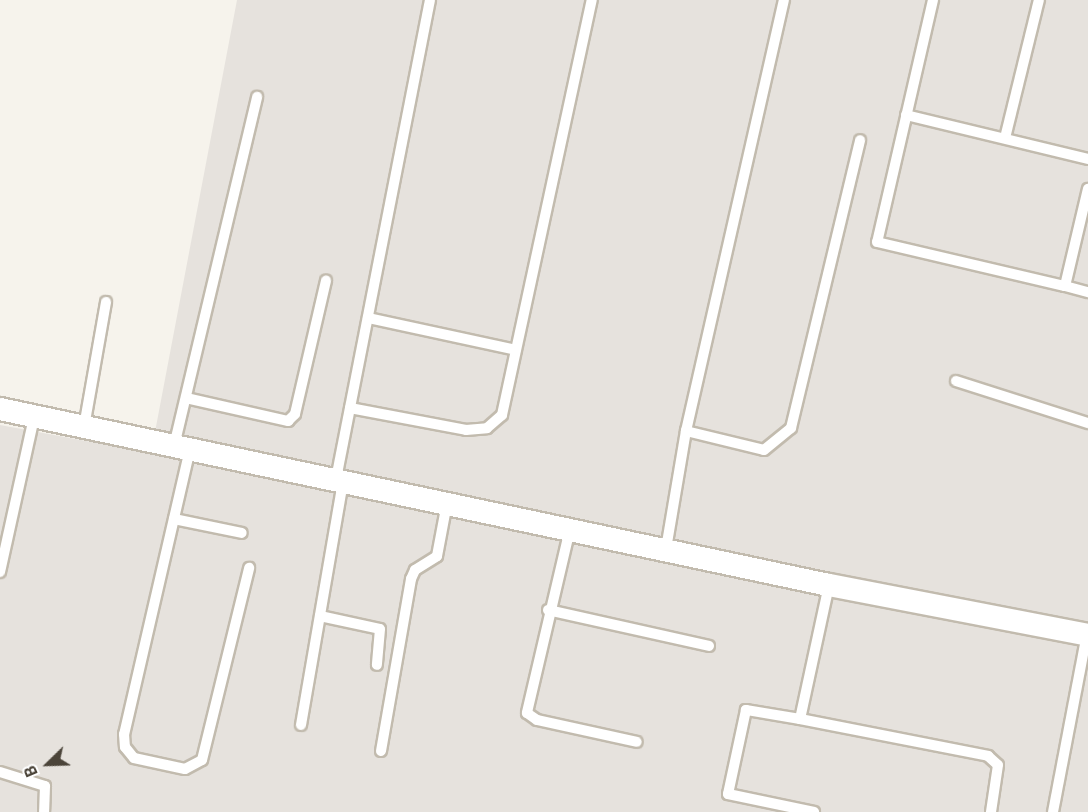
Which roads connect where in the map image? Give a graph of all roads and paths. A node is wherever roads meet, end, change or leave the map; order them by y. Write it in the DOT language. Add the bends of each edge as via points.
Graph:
graph roads {
  1 [pos="430,0"];
  2 [pos="592,0"];
  3 [pos="784,0"];
  4 [pos="933,0"];
  5 [pos="1040,0"];
  6 [pos="257,97"];
  7 [pos="906,115"];
  8 [pos="1005,138"];
  9 [pos="860,140"];
  10 [pos="1088,159"];
  11 [pos="1088,189"];
  12 [pos="326,281"];
  13 [pos="1065,286"];
  14 [pos="1088,292"];
  15 [pos="106,302"];
  16 [pos="368,318"];
  17 [pos="516,350"];
  18 [pos="956,381"];
  19 [pos="186,398"];
  20 [pos="350,408"];
  21 [pos="0,409"];
  22 [pos="34,417"];
  23 [pos="1088,423"];
  24 [pos="84,427"];
  25 [pos="686,431"];
  26 [pos="182,448"];
  27 [pos="339,480"];
  28 [pos="447,503"];
  29 [pos="0,515"];
  30 [pos="12,518"];
  31 [pos="174,519"];
  32 [pos="570,529"];
  33 [pos="242,533"];
  34 [pos="666,549"];
  35 [pos="249,568"];
  36 [pos="0,572"];
  37 [pos="829,585"];
  38 [pos="548,610"];
  39 [pos="320,616"];
  40 [pos="1088,633"];
  41 [pos="709,646"];
  42 [pos="378,665"];
  43 [pos="800,719"];
  44 [pos="301,725"];
  45 [pos="637,742"];
  46 [pos="381,751"];
  47 [pos="0,772"];
  48 [pos="44,812"];
  49 [pos="814,812"];
  50 [pos="991,812"];
  51 [pos="1053,812"];
  1 -- 16 [label="lane"];
  2 -- 17 [label="lane"];
  3 -- 25 [label="lane"];
  4 -- 7 [label="lane"];
  5 -- 8 [label="lane"];
  6 -- 19 [label="lane"];
  7 -- 8 [label="lane"];
  7 -- 13 [label="lane" via="877,242"];
  8 -- 10 [label="lane"];
  9 -- 25 [label="lane" via="791,428 764,450"];
  11 -- 13 [label="lane"];
  12 -- 19 [label="lane" via="295,414 288,421"];
  13 -- 14 [label="lane"];
  15 -- 24 [label="lane"];
  16 -- 17 [label="lane"];
  16 -- 20 [label="lane"];
  17 -- 20 [label="lane" via="502,415 487,428 466,430"];
  18 -- 23 [label="lane"];
  19 -- 26 [label="lane"];
  20 -- 27 [label="lane"];
  21 -- 22 [label="street"];
  22 -- 24 [label="street"];
  22 -- 30 [label="lane"];
  24 -- 26 [label="street"];
  25 -- 34 [label="lane"];
  26 -- 27 [label="street"];
  26 -- 31 [label="lane"];
  27 -- 28 [label="street"];
  27 -- 39 [label="lane"];
  28 -- 32 [label="street"];
  28 -- 46 [label="lane" via="437,556 415,570 411,579"];
  29 -- 30 [label="lane"];
  30 -- 36 [label="lane"];
  31 -- 33 [label="lane"];
  31 -- 35 [label="lane" via="124,734 125,747 134,758 185,769 202,760"];
  32 -- 34 [label="street"];
  32 -- 38 [label="lane"];
  34 -- 37 [label="street"];
  37 -- 40 [label="street"];
  37 -- 43 [label="lane"];
  38 -- 41 [label="lane"];
  38 -- 45 [label="lane" via="527,713 537,720"];
  39 -- 42 [label="lane" via="380,629"];
  39 -- 44 [label="lane"];
  40 -- 51 [label="lane"];
  43 -- 49 [label="lane" via="746,710 728,794"];
  43 -- 50 [label="lane" via="988,756 998,765"];
  47 -- 48 [label="lane" via="45,786"];
}
